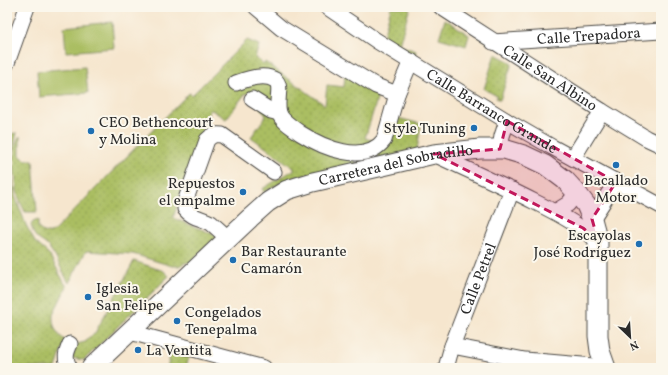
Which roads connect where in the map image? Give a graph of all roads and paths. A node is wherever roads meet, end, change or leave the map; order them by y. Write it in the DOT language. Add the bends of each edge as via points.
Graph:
graph roads {
  1 [pos="28,7"];
  2 [pos="256,7"];
  3 [pos="327,7"];
  4 [pos="441,7"];
  5 [pos="661,31"];
  6 [pos="493,42"];
  7 [pos="411,61"];
  8 [pos="7,63"];
  9 [pos="236,83"];
  10 [pos="397,94"];
  11 [pos="252,99"];
  12 [pos="602,111"];
  13 [pos="279,113"];
  14 [pos="508,121"];
  15 [pos="661,132"];
  16 [pos="646,138"];
  17 [pos="661,145"];
  18 [pos="500,150"];
  19 [pos="434,154"];
  20 [pos="573,158"];
  21 [pos="274,172"];
  22 [pos="616,182"];
  23 [pos="512,190"];
  24 [pos="577,193"];
  25 [pos="661,206"];
  26 [pos="555,212"];
  27 [pos="592,219"];
  28 [pos="235,232"];
  29 [pos="598,240"];
  30 [pos="130,332"];
  31 [pos="452,346"];
  32 [pos="524,364"];
  33 [pos="91,368"];
  34 [pos="264,368"];
  35 [pos="446,368"];
  36 [pos="605,368"];
  1 -- 8 [label="street"];
  2 -- 10 [label="street" via="288,32 376,86"];
  3 -- 7 [label="street, Calle Barranco Grande"];
  4 -- 6 [label="street, Calle San Albino"];
  5 -- 6 [label="street, Calle Trepadora"];
  6 -- 12 [label="street, Calle San Albino"];
  7 -- 10 [label="street"];
  7 -- 14 [label="street, Calle Barranco Grande"];
  9 -- 13 [label="street" via="261,77 277,81"];
  10 -- 13 [label="street" via="384,140 369,150 355,153 324,146 286,122"];
  11 -- 13 [label="street"];
  12 -- 16 [label="street, Calle San Albino"];
  12 -- 20 [label="street"];
  14 -- 18 [label="street"];
  14 -- 20 [label="street, Calle Barranco Grande"];
  15 -- 16 [label="street"];
  16 -- 17 [label="street, Calle San Albino"];
  18 -- 19 [label="main road, Carretera del Sobradillo" via="480,149"];
  18 -- 24 [label="main road, Carretera del Sobradillo" via="524,155 545,165"];
  19 -- 23 [label="street"];
  19 -- 28 [label="main road, Carretera del Sobradillo" via="287,190 268,202"];
  20 -- 22 [label="street, Calle Barranco Grande"];
  21 -- 28 [label="street" via="222,135 216,134 207,140 185,209 221,231"];
  22 -- 25 [label="street, Calle Barranco Grande"];
  22 -- 27 [label="street"];
  23 -- 26 [label="street"];
  23 -- 31 [label="street, Calle Petrel"];
  24 -- 26 [label="street" via="568,204"];
  24 -- 27 [label="main road, Carretera del Sobradillo"];
  26 -- 29 [label="street"];
  27 -- 29 [label="main road, Carretera del Sobradillo"];
  28 -- 30 [label="main road, Carretera del Sobradillo"];
  29 -- 36 [label="main road, Carretera del Sobradillo" via="598,336"];
  30 -- 33 [label="main road, Carretera del Sobradillo"];
  30 -- 34 [label="street"];
  31 -- 32 [label="street"];
  31 -- 35 [label="street, Calle Petrel"];
  32 -- 36 [label="street"];
}
